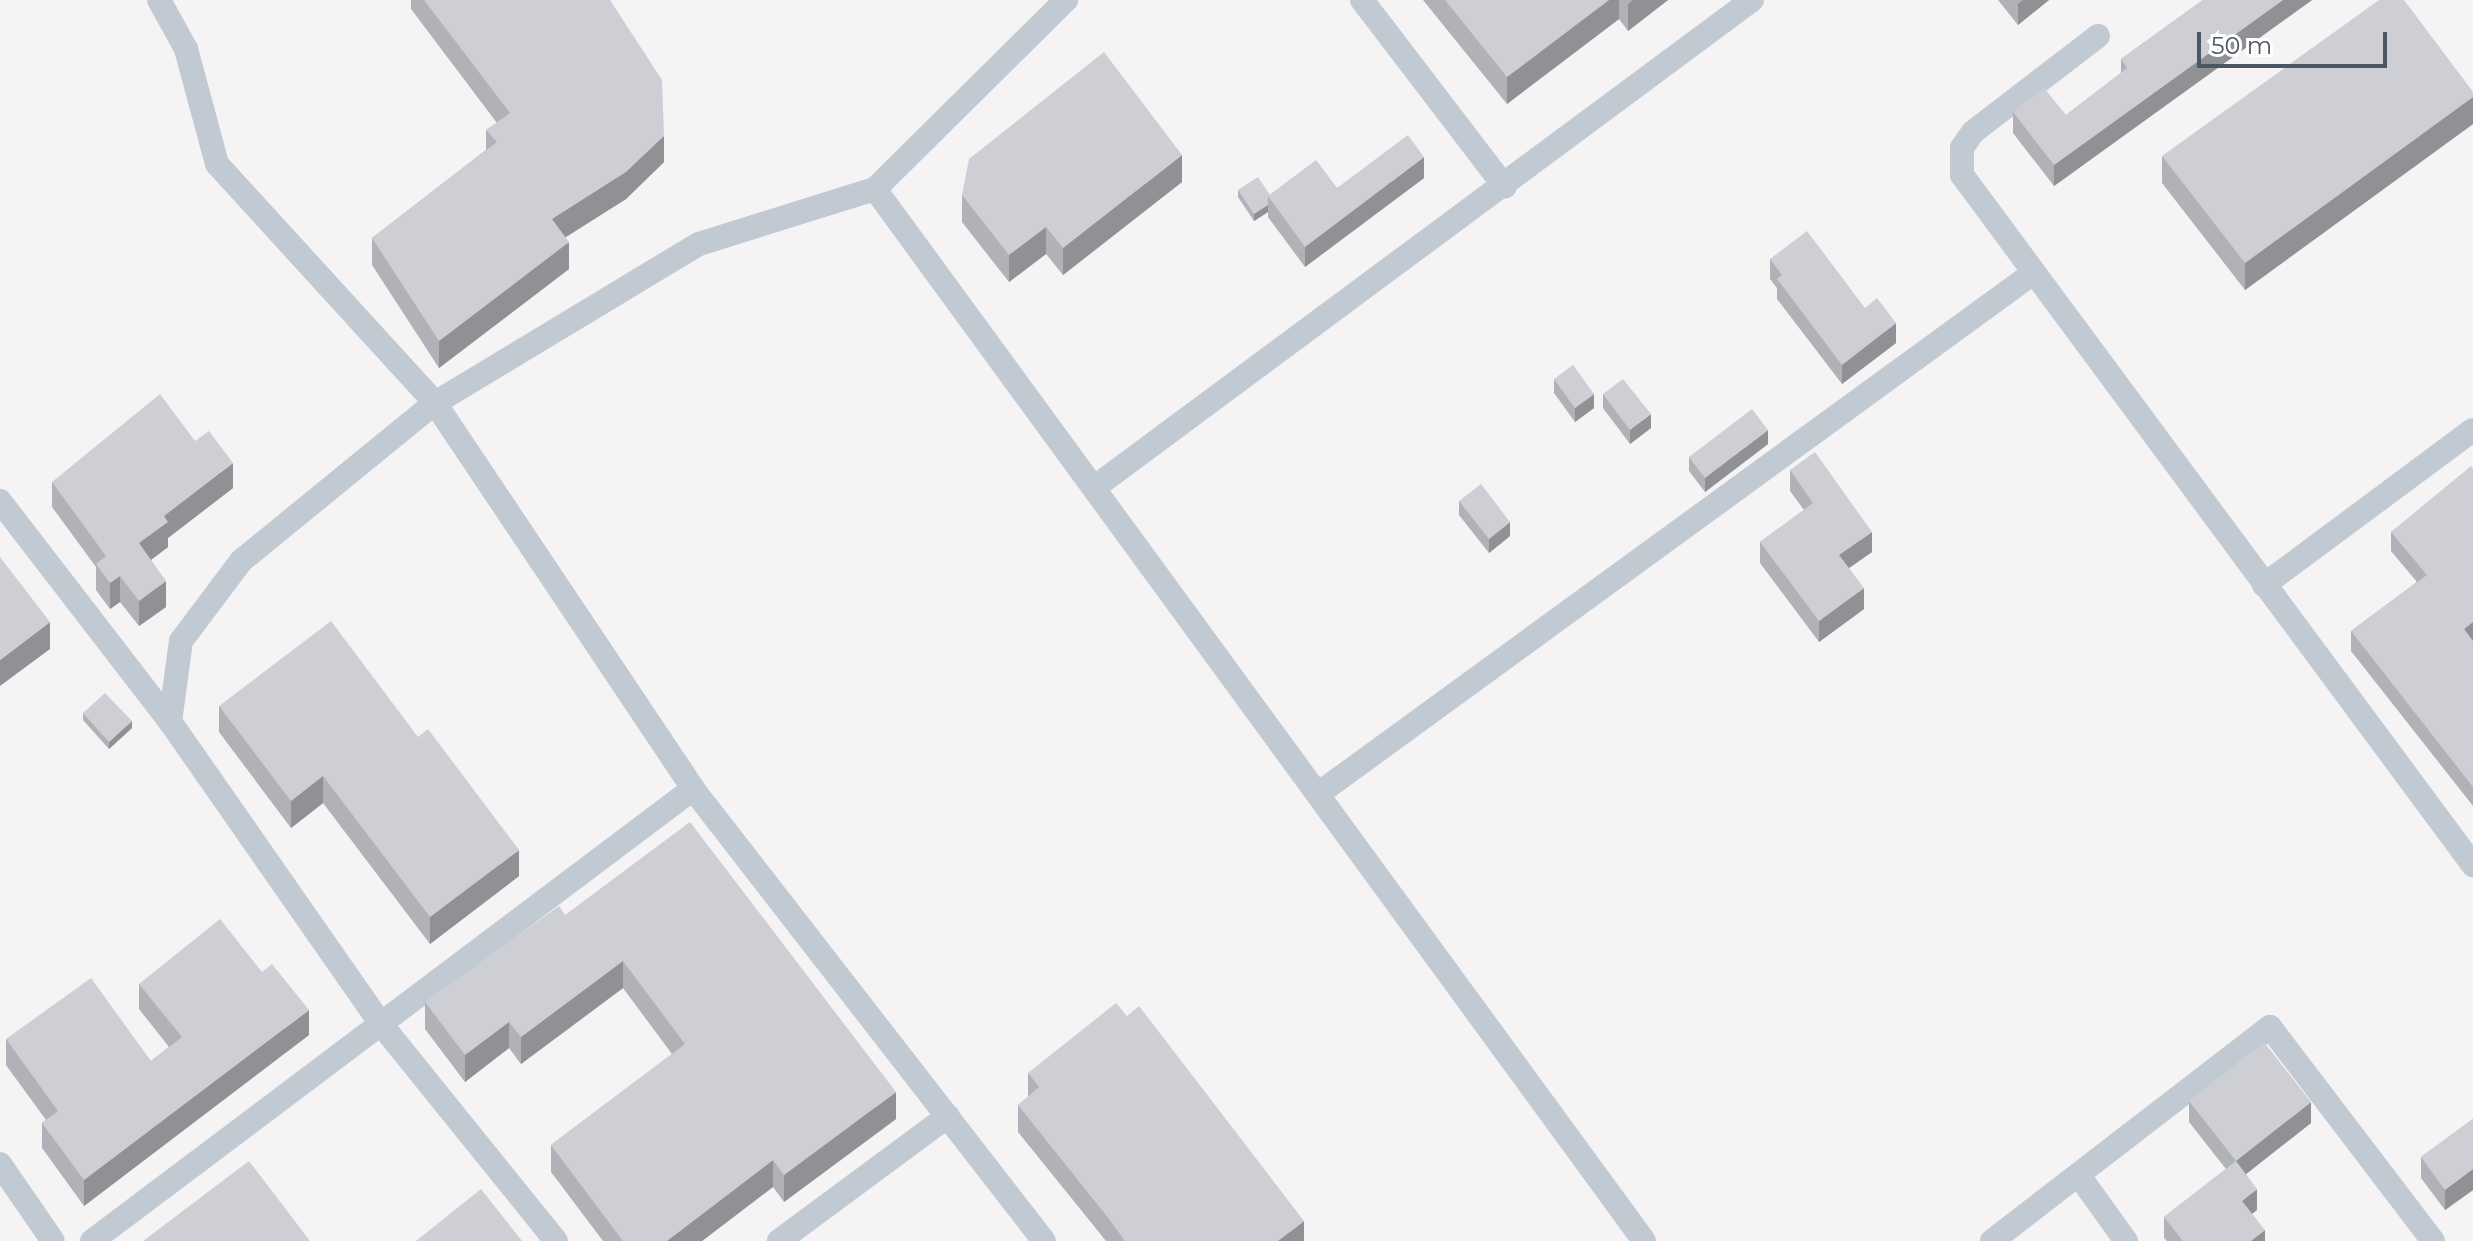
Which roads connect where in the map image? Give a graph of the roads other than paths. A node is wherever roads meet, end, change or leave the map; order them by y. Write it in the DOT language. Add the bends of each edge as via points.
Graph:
graph roads {
  1 [pos="159,0"];
  2 [pos="1066,0"];
  3 [pos="1362,0"];
  4 [pos="1752,0"];
  5 [pos="2098,36"];
  6 [pos="1505,187"];
  7 [pos="875,189"];
  8 [pos="2032,274"];
  9 [pos="435,403"];
  10 [pos="2472,433"];
  11 [pos="1095,487"];
  12 [pos="0,501"];
  13 [pos="2264,585"];
  14 [pos="170,722"];
  15 [pos="693,789"];
  16 [pos="1318,794"];
  17 [pos="2473,865"];
  18 [pos="381,1024"];
  19 [pos="948,1116"];
  20 [pos="0,1164"];
  21 [pos="2080,1177"];
  22 [pos="53,1241"];
  23 [pos="92,1241"];
  24 [pos="556,1241"];
  25 [pos="779,1241"];
  26 [pos="1044,1241"];
  27 [pos="1644,1241"];
  28 [pos="1992,1241"];
  29 [pos="2126,1241"];
  30 [pos="2433,1241"];
  1 -- 9 [label="street" via="186,49 217,164"];
  2 -- 7 [label="street"];
  3 -- 6 [label="street"];
  4 -- 6 [label="street"];
  5 -- 8 [label="street" via="1973,132 1962,148 1965,182"];
  6 -- 11 [label="street"];
  7 -- 9 [label="street" via="699,244"];
  7 -- 11 [label="street"];
  8 -- 13 [label="street"];
  8 -- 16 [label="street"];
  9 -- 14 [label="street" via="241,561 181,641"];
  9 -- 15 [label="street"];
  10 -- 13 [label="street"];
  11 -- 16 [label="street"];
  12 -- 14 [label="street"];
  13 -- 17 [label="street"];
  14 -- 18 [label="street"];
  15 -- 18 [label="street"];
  15 -- 19 [label="street"];
  16 -- 27 [label="street"];
  18 -- 23 [label="street"];
  18 -- 24 [label="street"];
  19 -- 25 [label="street"];
  19 -- 26 [label="street"];
  20 -- 22 [label="street"];
  21 -- 28 [label="street"];
  21 -- 29 [label="street"];
  21 -- 30 [label="street" via="2270,1027"];
}
